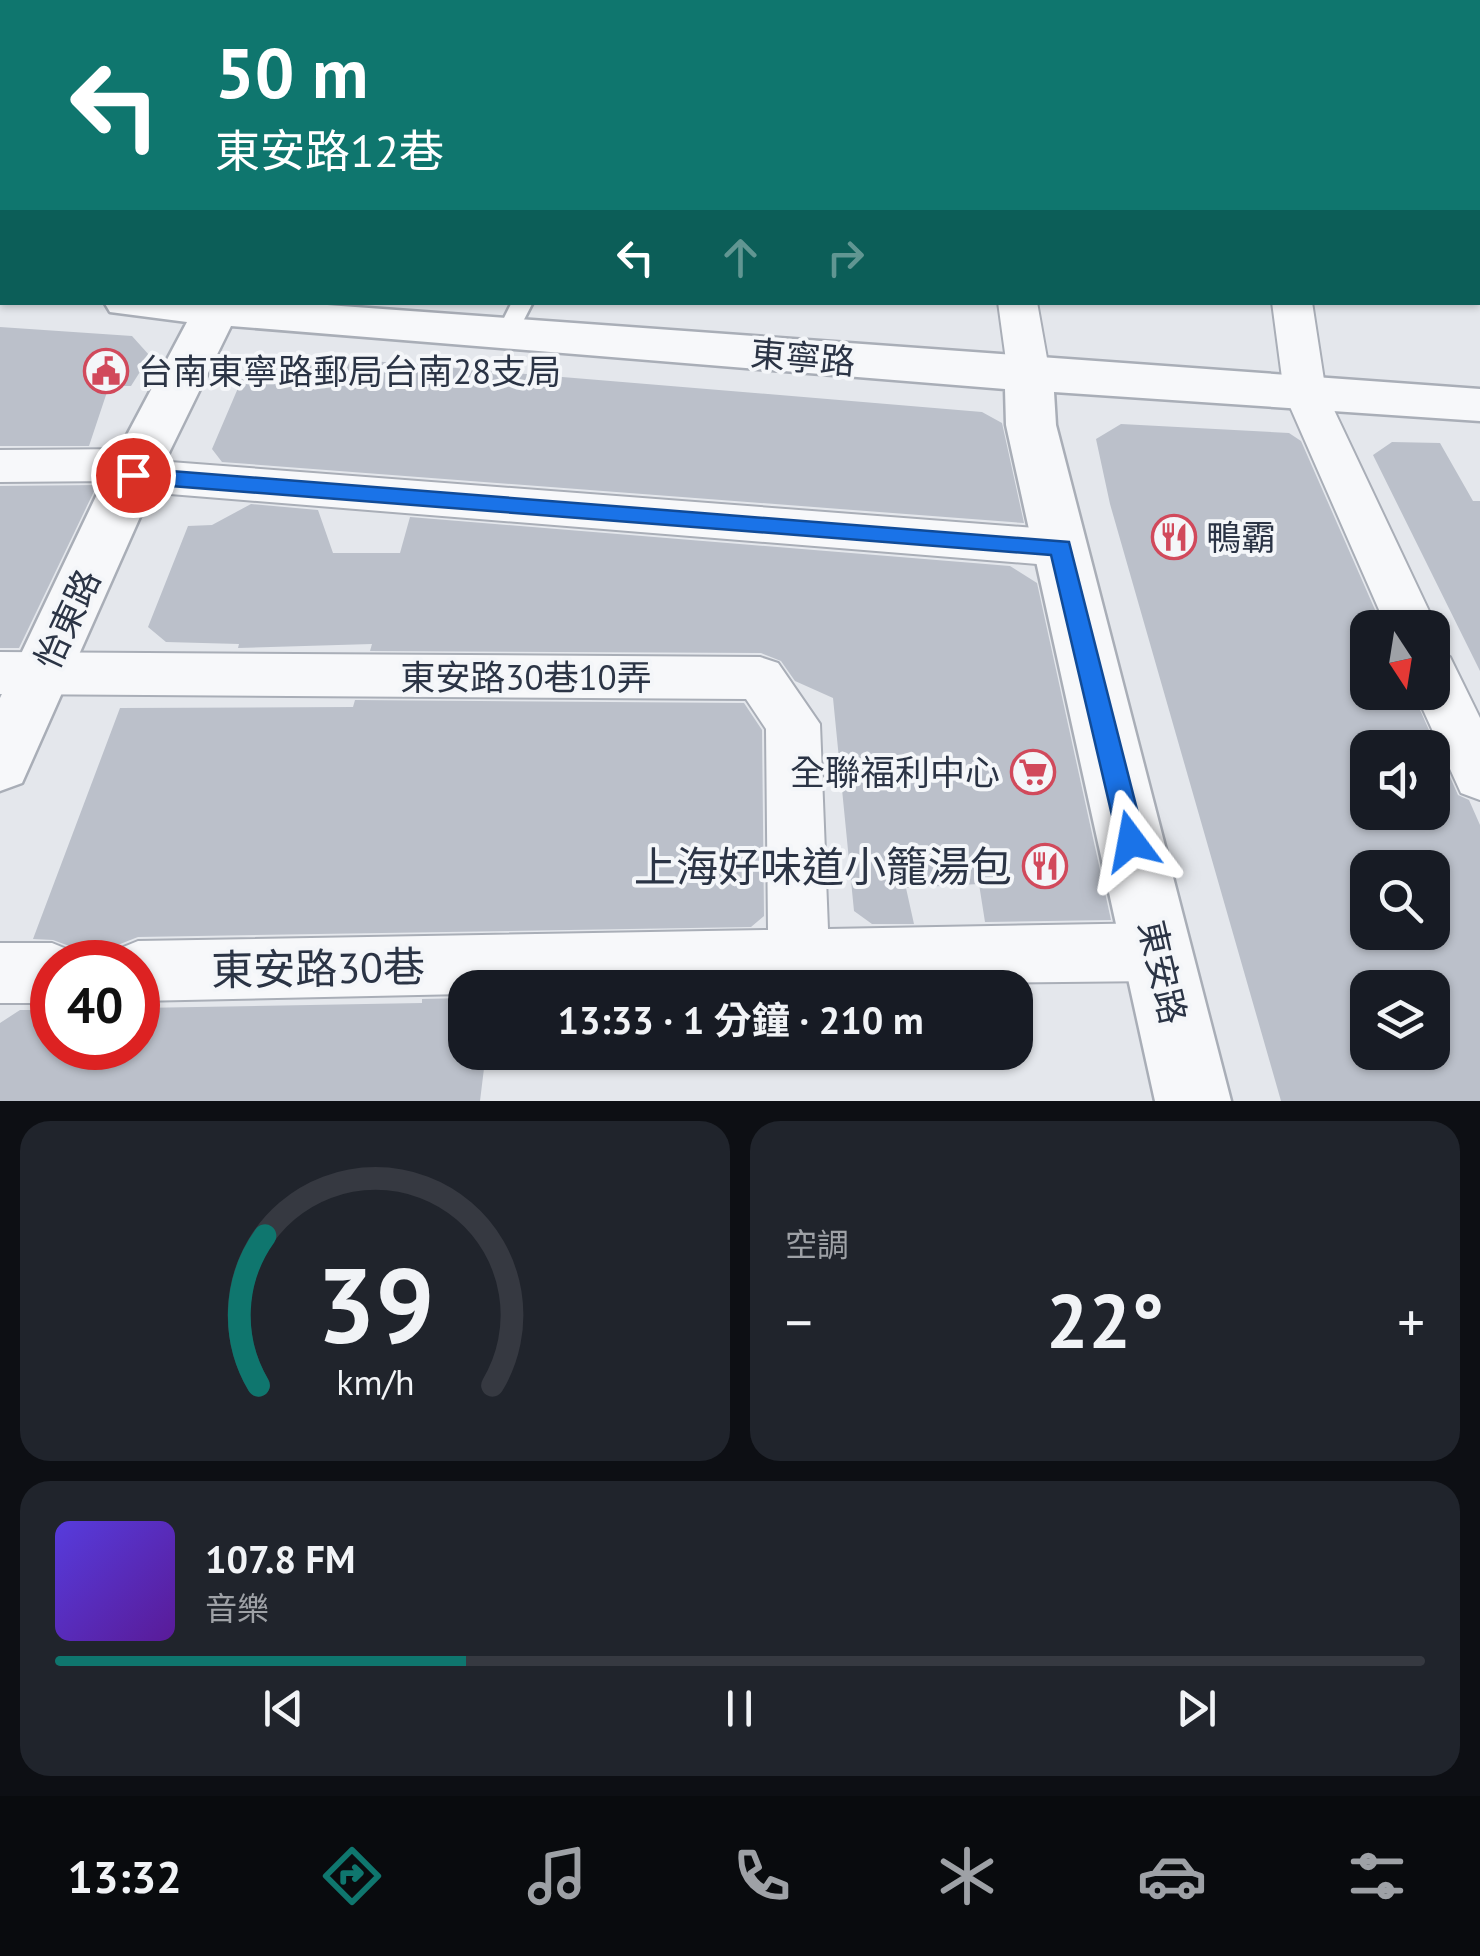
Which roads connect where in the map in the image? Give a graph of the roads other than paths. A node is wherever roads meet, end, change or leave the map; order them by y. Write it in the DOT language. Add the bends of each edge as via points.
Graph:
graph roads {
  1 [pos="152,305"];
  2 [pos="1017,305"];
  3 [pos="1292,305"];
  4 [pos="214,312"];
  5 [pos="515,318"];
  6 [pos="1029,375"];
  7 [pos="1305,393"];
  8 [pos="1480,404"];
  9 [pos="0,466"];
  10 [pos="135,470"];
  11 [pos="1061,548"];
  12 [pos="1404,610"];
  13 [pos="21,673"];
  14 [pos="1450,710"];
  15 [pos="0,764"];
  16 [pos="1480,776"];
  17 [pos="1158,952"];
  18 [pos="799,960"];
  19 [pos="160,971"];
  20 [pos="30,973"];
  21 [pos="0,974"];
  22 [pos="1193,1101"];
  1 -- 4 [label="street, 東寧路"];
  2 -- 6 [label="street"];
  3 -- 7 [label="street"];
  4 -- 5 [label="street, 東寧路"];
  4 -- 10 [label="street, 怡東路"];
  5 -- 6 [label="street, 東寧路"];
  6 -- 7 [label="street, 東寧路"];
  6 -- 11 [label="street, 東安路" via="1031,425"];
  7 -- 8 [label="street, 東寧路"];
  7 -- 12 [label="street"];
  9 -- 10 [label="street"];
  10 -- 11 [label="street"];
  10 -- 13 [label="street, 怡東路"];
  11 -- 17 [label="street, 東安路"];
  13 -- 15 [label="street, 怡東路"];
  13 -- 18 [label="street, 東安路30巷10弄" via="760,678 794,724"];
  14 -- 16 [label="street"];
  17 -- 18 [label="street, 東安路30巷"];
  17 -- 22 [label="street, 東安路"];
  18 -- 19 [label="street, 東安路30巷"];
  20 -- 21 [label="street"];
}
